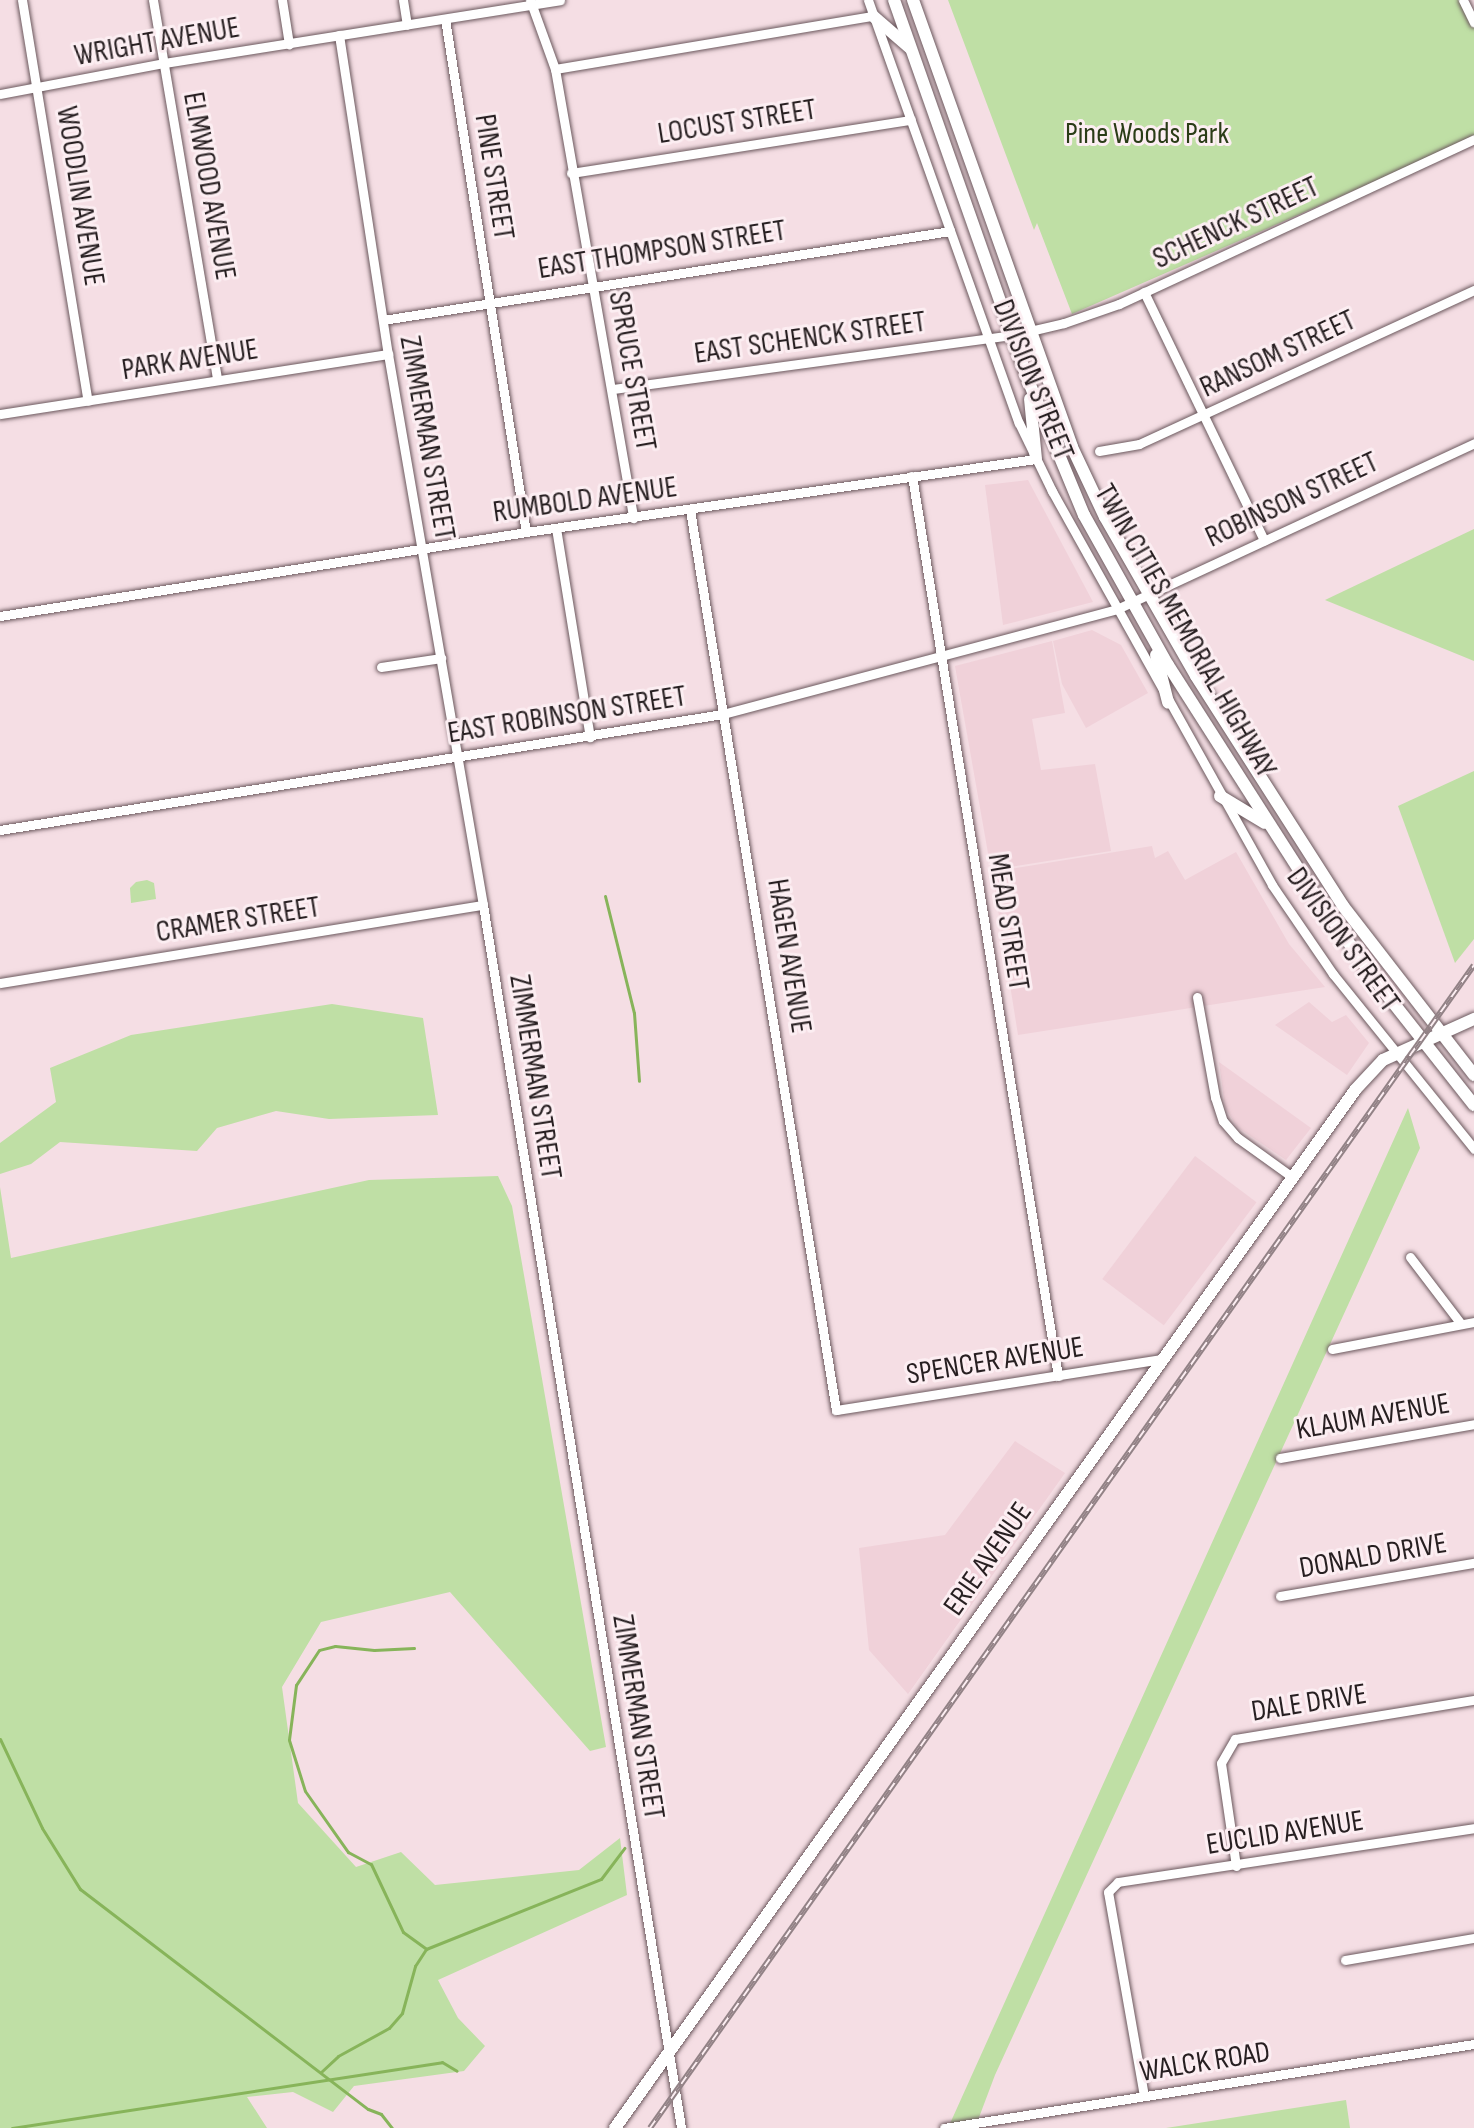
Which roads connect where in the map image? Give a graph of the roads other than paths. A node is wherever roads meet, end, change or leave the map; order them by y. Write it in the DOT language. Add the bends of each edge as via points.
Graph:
graph roads {
  1 [pos="22,0"];
  2 [pos="153,0"];
  3 [pos="282,0"];
  4 [pos="403,0"];
  5 [pos="560,0"];
  6 [pos="868,0"];
  7 [pos="894,0"];
  8 [pos="913,0"];
  9 [pos="1463,0"];
  10 [pos="530,2"];
  11 [pos="873,16"];
  12 [pos="445,19"];
  13 [pos="1474,23"];
  14 [pos="407,25"];
  15 [pos="339,35"];
  16 [pos="289,44"];
  17 [pos="910,48"];
  18 [pos="164,63"];
  19 [pos="555,69"];
  20 [pos="39,87"];
  21 [pos="0,94"];
  22 [pos="911,120"];
  23 [pos="1474,139"];
  24 [pos="571,173"];
  25 [pos="950,231"];
  26 [pos="593,284"];
  27 [pos="1474,290"];
  28 [pos="1144,292"];
  29 [pos="490,301"];
  30 [pos="383,320"];
  31 [pos="1031,331"];
  32 [pos="1013,335"];
  33 [pos="988,338"];
  34 [pos="388,354"];
  35 [pos="217,380"];
  36 [pos="1028,380"];
  37 [pos="613,389"];
  38 [pos="88,401"];
  39 [pos="0,414"];
  40 [pos="1203,415"];
  41 [pos="1474,443"];
  42 [pos="1099,451"];
  43 [pos="1036,459"];
  44 [pos="912,476"];
  45 [pos="690,510"];
  46 [pos="633,518"];
  47 [pos="556,528"];
  48 [pos="526,532"];
  49 [pos="1264,540"];
  50 [pos="422,548"];
  51 [pos="1147,594"];
  52 [pos="1131,602"];
  53 [pos="1117,609"];
  54 [pos="0,616"];
  55 [pos="1149,633"];
  56 [pos="940,656"];
  57 [pos="441,658"];
  58 [pos="381,667"];
  59 [pos="1168,702"];
  60 [pos="723,714"];
  61 [pos="590,737"];
  62 [pos="458,756"];
  63 [pos="1220,796"];
  64 [pos="1270,826"];
  65 [pos="0,830"];
  66 [pos="483,905"];
  67 [pos="0,983"];
  68 [pos="1197,997"];
  69 [pos="1474,1019"];
  70 [pos="1441,1034"];
  71 [pos="1424,1041"];
  72 [pos="1396,1054"];
  73 [pos="1474,1075"];
  74 [pos="1474,1105"];
  75 [pos="1474,1149"];
  76 [pos="1292,1177"];
  77 [pos="1410,1257"];
  78 [pos="1474,1322"];
  79 [pos="1461,1324"];
  80 [pos="1332,1349"];
  81 [pos="1162,1359"];
  82 [pos="1058,1376"];
  83 [pos="836,1410"];
  84 [pos="1474,1424"];
  85 [pos="1280,1458"];
  86 [pos="1474,1563"];
  87 [pos="1280,1596"];
  88 [pos="1474,1700"];
  89 [pos="1474,1828"];
  90 [pos="1236,1866"];
  91 [pos="1474,1938"];
  92 [pos="1345,1960"];
  93 [pos="1474,2044"];
  94 [pos="668,2055"];
  95 [pos="1144,2096"];
  96 [pos="615,2128"];
  97 [pos="681,2128"];
  98 [pos="944,2128"];
  1 -- 20 [label="street, WOODLIN AVENUE"];
  2 -- 18 [label="street, ELMWOOD AVENUE"];
  3 -- 16 [label="street"];
  4 -- 14 [label="street"];
  5 -- 10 [label="street, WRIGHT AVENUE"];
  6 -- 11 [label="street, DIVISION STREET"];
  7 -- 17 [label="main road, TWIN CITIES MEMORIAL HIGHWAY"];
  8 -- 31 [label="main road, TWIN CITIES MEMORIAL HIGHWAY"];
  9 -- 13 [label="street"];
  10 -- 12 [label="street, WRIGHT AVENUE"];
  10 -- 19 [label="street, SPRUCE STREET"];
  11 -- 17 [label="main road"];
  11 -- 19 [label="street"];
  11 -- 22 [label="street, DIVISION STREET"];
  12 -- 14 [label="street, WRIGHT AVENUE"];
  12 -- 29 [label="street, PINE STREET"];
  14 -- 15 [label="street, WRIGHT AVENUE"];
  15 -- 16 [label="street, WRIGHT AVENUE"];
  15 -- 30 [label="street, ZIMMERMAN STREET"];
  16 -- 18 [label="street, WRIGHT AVENUE"];
  17 -- 32 [label="main road, TWIN CITIES MEMORIAL HIGHWAY"];
  18 -- 20 [label="street, WRIGHT AVENUE"];
  18 -- 35 [label="street, ELMWOOD AVENUE"];
  19 -- 24 [label="street, SPRUCE STREET"];
  20 -- 21 [label="street, WRIGHT AVENUE"];
  20 -- 38 [label="street, WOODLIN AVENUE"];
  22 -- 24 [label="street, LOCUST STREET"];
  22 -- 25 [label="street, DIVISION STREET"];
  23 -- 28 [label="street, SCHENCK STREET"];
  24 -- 26 [label="street, SPRUCE STREET"];
  25 -- 26 [label="street, EAST THOMPSON STREET"];
  25 -- 33 [label="street, DIVISION STREET"];
  26 -- 29 [label="street, EAST THOMPSON STREET"];
  26 -- 37 [label="street, SPRUCE STREET"];
  27 -- 40 [label="street, RANSOM STREET"];
  28 -- 31 [label="street, SCHENCK STREET" via="1096,313"];
  28 -- 40 [label="street"];
  29 -- 30 [label="street, EAST THOMPSON STREET"];
  29 -- 48 [label="street, PINE STREET"];
  30 -- 34 [label="street, ZIMMERMAN STREET"];
  31 -- 32 [label="street, SCHENCK STREET"];
  31 -- 51 [label="main road, TWIN CITIES MEMORIAL HIGHWAY" via="1088,483"];
  32 -- 33 [label="street, EAST SCHENCK STREET"];
  32 -- 36 [label="main road, TWIN CITIES MEMORIAL HIGHWAY"];
  33 -- 37 [label="street, EAST SCHENCK STREET"];
  33 -- 43 [label="street, DIVISION STREET"];
  34 -- 35 [label="street, PARK AVENUE"];
  34 -- 50 [label="street, ZIMMERMAN STREET"];
  35 -- 38 [label="street, PARK AVENUE"];
  36 -- 43 [label="main road"];
  36 -- 52 [label="main road, TWIN CITIES MEMORIAL HIGHWAY" via="1078,502"];
  37 -- 46 [label="street, SPRUCE STREET"];
  38 -- 39 [label="street, PARK AVENUE"];
  40 -- 42 [label="street, RANSOM STREET" via="1139,444"];
  40 -- 49 [label="street"];
  41 -- 49 [label="street, ROBINSON STREET"];
  43 -- 44 [label="street, RUMBOLD AVENUE"];
  43 -- 53 [label="street, DIVISION STREET"];
  44 -- 45 [label="street, RUMBOLD AVENUE"];
  44 -- 56 [label="street, MEAD STREET"];
  45 -- 46 [label="street, RUMBOLD AVENUE"];
  45 -- 60 [label="street, HAGEN AVENUE"];
  46 -- 47 [label="street, RUMBOLD AVENUE"];
  47 -- 48 [label="street, RUMBOLD AVENUE"];
  47 -- 61 [label="street"];
  48 -- 50 [label="street, RUMBOLD AVENUE"];
  49 -- 51 [label="street, ROBINSON STREET"];
  50 -- 54 [label="street, RUMBOLD AVENUE"];
  50 -- 57 [label="street, ZIMMERMAN STREET"];
  51 -- 52 [label="street, ROBINSON STREET"];
  51 -- 70 [label="main road, TWIN CITIES MEMORIAL HIGHWAY" via="1343,906"];
  52 -- 53 [label="street, EAST ROBINSON STREET"];
  52 -- 55 [label="main road, TWIN CITIES MEMORIAL HIGHWAY"];
  53 -- 56 [label="street, EAST ROBINSON STREET"];
  53 -- 59 [label="street, DIVISION STREET"];
  55 -- 59 [label="main road"];
  55 -- 64 [label="main road, TWIN CITIES MEMORIAL HIGHWAY"];
  56 -- 60 [label="street, EAST ROBINSON STREET"];
  56 -- 82 [label="street, MEAD STREET"];
  57 -- 58 [label="street"];
  57 -- 62 [label="street, ZIMMERMAN STREET"];
  59 -- 63 [label="street, DIVISION STREET"];
  60 -- 61 [label="street, EAST ROBINSON STREET"];
  60 -- 83 [label="street, HAGEN AVENUE"];
  61 -- 62 [label="street, EAST ROBINSON STREET"];
  62 -- 65 [label="street, EAST ROBINSON STREET"];
  62 -- 66 [label="street, ZIMMERMAN STREET"];
  63 -- 64 [label="main road"];
  63 -- 72 [label="street, DIVISION STREET" via="1296,923"];
  64 -- 71 [label="main road, TWIN CITIES MEMORIAL HIGHWAY" via="1347,943"];
  66 -- 67 [label="street, CRAMER STREET"];
  66 -- 94 [label="street, ZIMMERMAN STREET"];
  68 -- 76 [label="street" via="1223,1121"];
  69 -- 70 [label="main road, ERIE AVENUE"];
  70 -- 71 [label="main road, ERIE AVENUE"];
  70 -- 73 [label="main road, TWIN CITIES MEMORIAL HIGHWAY"];
  71 -- 72 [label="main road, ERIE AVENUE"];
  71 -- 74 [label="main road, TWIN CITIES MEMORIAL HIGHWAY"];
  72 -- 75 [label="street, DIVISION STREET"];
  72 -- 76 [label="main road, ERIE AVENUE" via="1370,1071"];
  76 -- 81 [label="main road, ERIE AVENUE"];
  77 -- 79 [label="street"];
  78 -- 79 [label="street"];
  79 -- 80 [label="street"];
  81 -- 82 [label="street, SPENCER AVENUE"];
  81 -- 94 [label="main road, ERIE AVENUE"];
  82 -- 83 [label="street, SPENCER AVENUE"];
  84 -- 85 [label="street, KLAUM AVENUE"];
  86 -- 87 [label="street, DONALD DRIVE"];
  88 -- 90 [label="street, DALE DRIVE" via="1235,1739 1221,1763"];
  89 -- 90 [label="street, EUCLID AVENUE"];
  90 -- 95 [label="street, EUCLID AVENUE" via="1118,1882 1108,1892"];
  91 -- 92 [label="street"];
  93 -- 95 [label="street, WALCK ROAD"];
  94 -- 96 [label="main road, ERIE AVENUE"];
  94 -- 97 [label="street, ZIMMERMAN STREET"];
  95 -- 98 [label="street, WALCK ROAD"];
}
